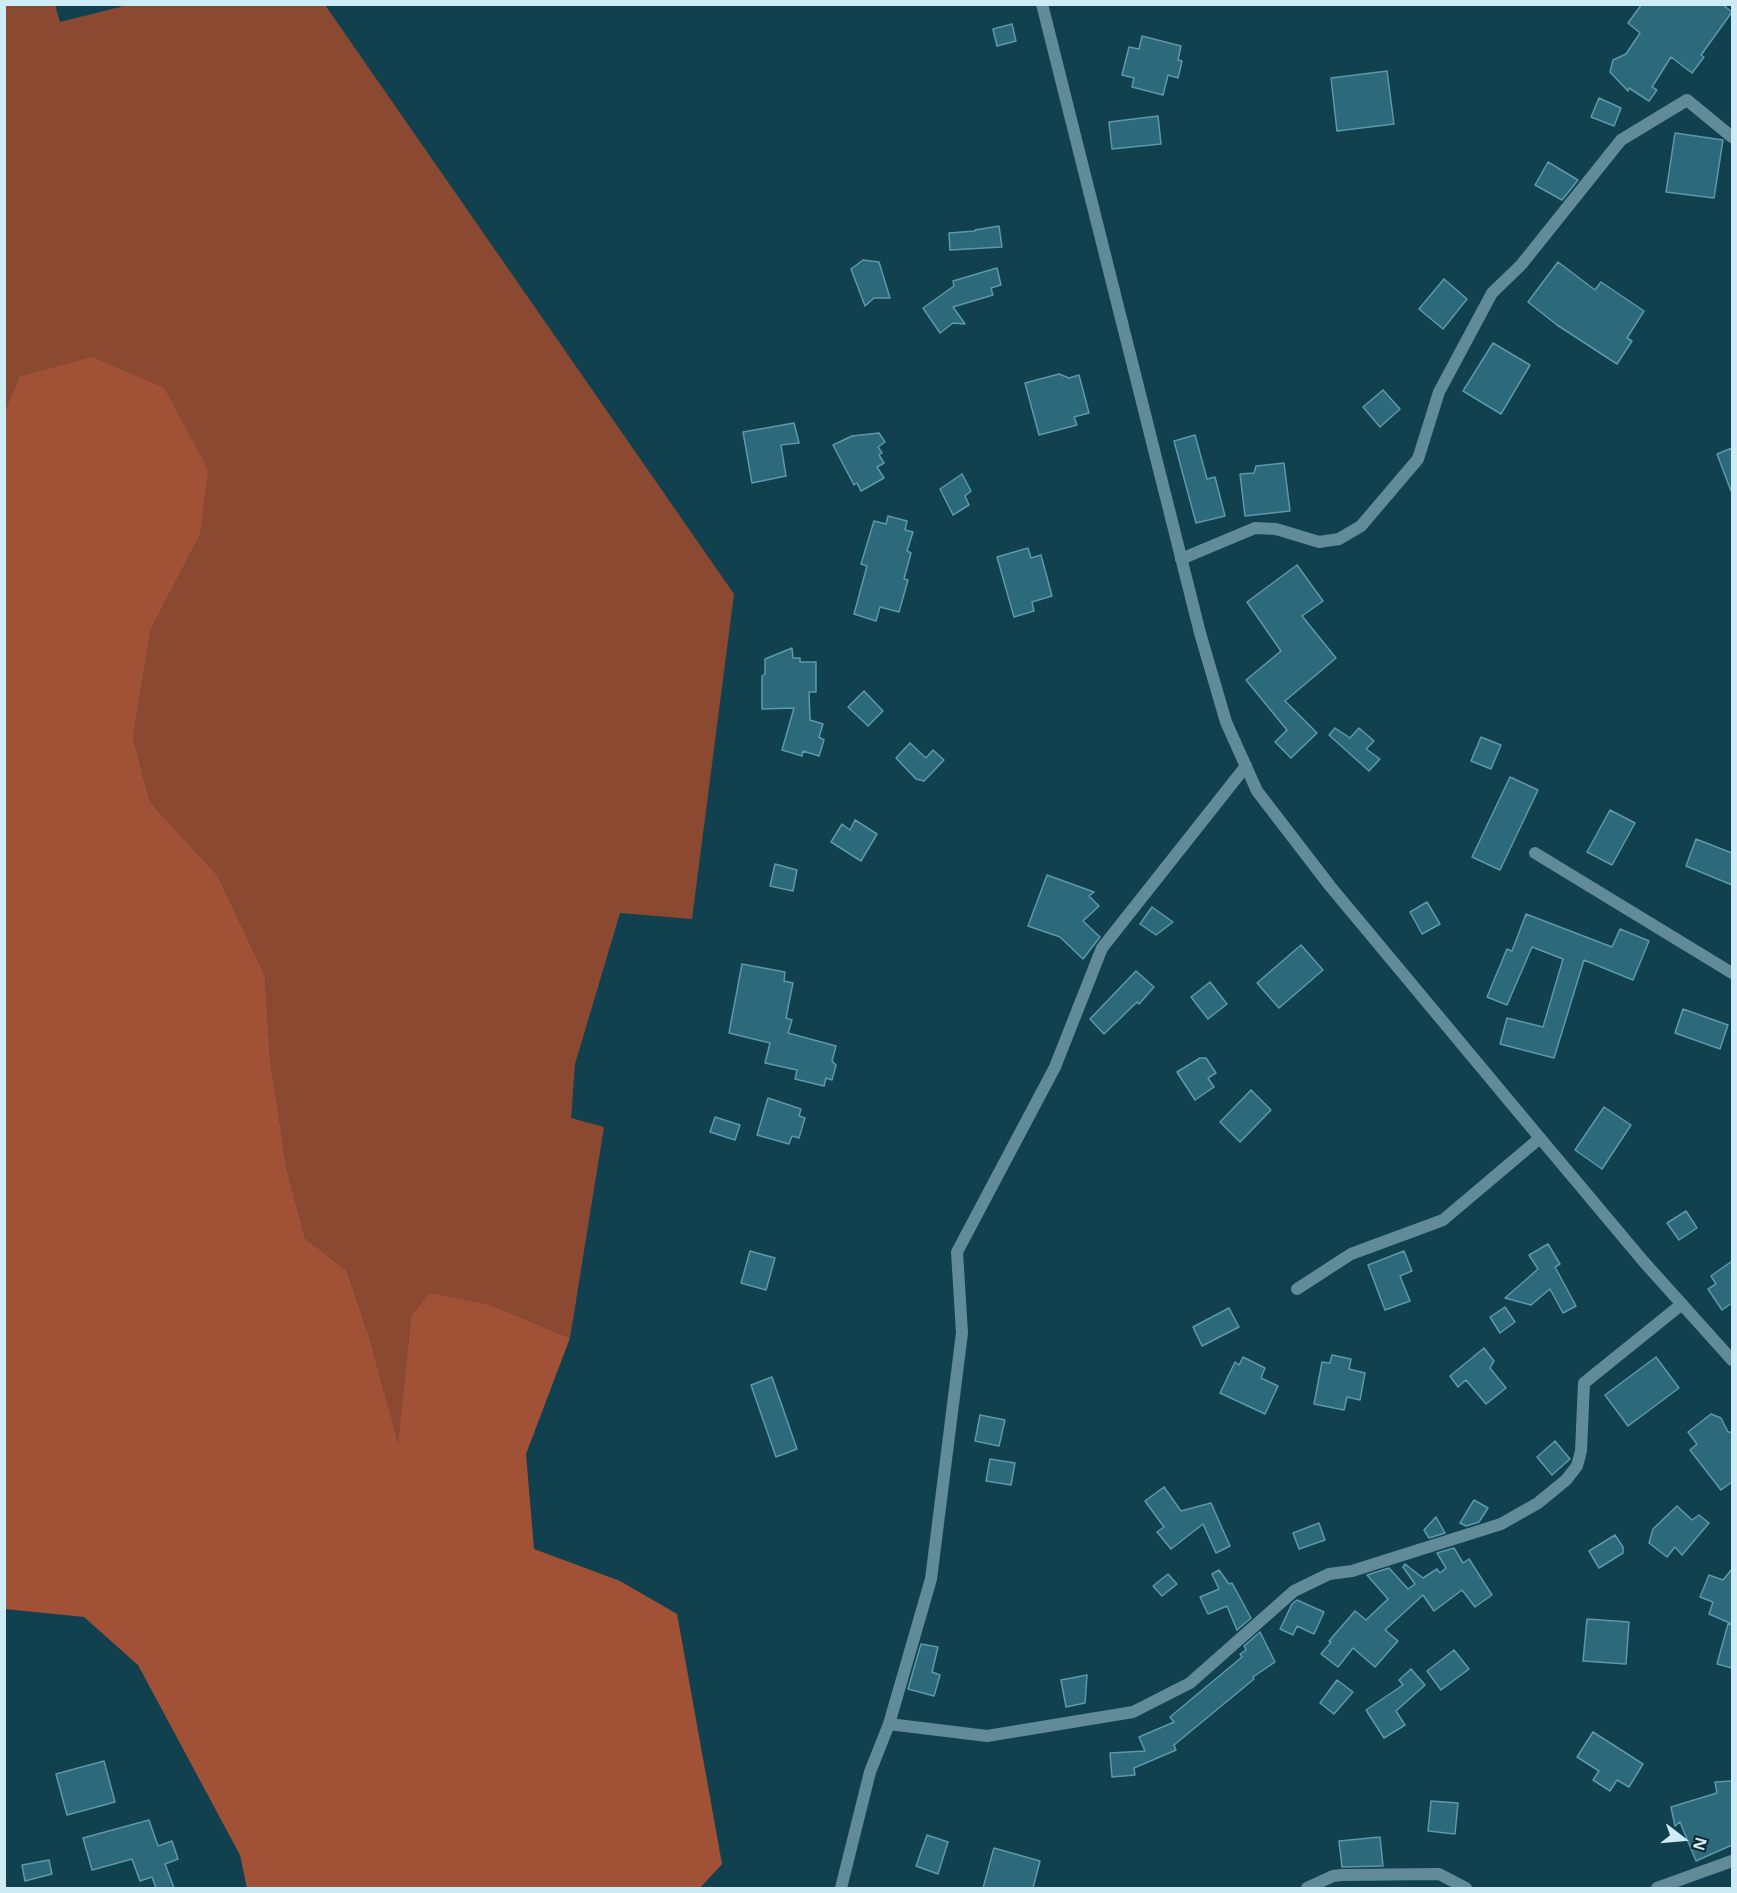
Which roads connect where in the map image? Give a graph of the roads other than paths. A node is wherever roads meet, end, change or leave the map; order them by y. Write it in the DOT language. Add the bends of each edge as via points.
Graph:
graph roads {
  1 [pos="1042,4"];
  2 [pos="1732,137"];
  3 [pos="1181,559"];
  4 [pos="1246,766"];
  5 [pos="1535,853"];
  6 [pos="1732,973"];
  7 [pos="1540,1138"];
  8 [pos="1297,1288"];
  9 [pos="1682,1304"];
  10 [pos="1732,1360"];
  11 [pos="889,1724"];
  12 [pos="1732,1861"];
  13 [pos="841,1888"];
  14 [pos="1307,1888"];
  15 [pos="1466,1888"];
  16 [pos="1657,1888"];
  1 -- 3 [label="street"];
  2 -- 3 [label="street" via="1687,100 1621,140 1521,265 1492,293 1439,392 1418,459 1361,526 1339,539 1319,542 1276,529 1255,528"];
  3 -- 4 [label="street" via="1226,722"];
  4 -- 7 [label="street" via="1257,791 1330,886"];
  4 -- 11 [label="street" via="1102,948 1054,1067 957,1252 962,1333 931,1579"];
  5 -- 6 [label="street"];
  7 -- 8 [label="street" via="1443,1220 1351,1254"];
  7 -- 9 [label="street"];
  9 -- 10 [label="street"];
  9 -- 11 [label="street" via="1584,1383 1577,1466 1538,1503 1501,1524 1352,1571 1329,1574 1294,1591 1190,1683 1132,1712 987,1736"];
  11 -- 13 [label="street" via="870,1772"];
  12 -- 16 [label="street"];
  14 -- 15 [label="street" via="1342,1875 1440,1874"];
}
